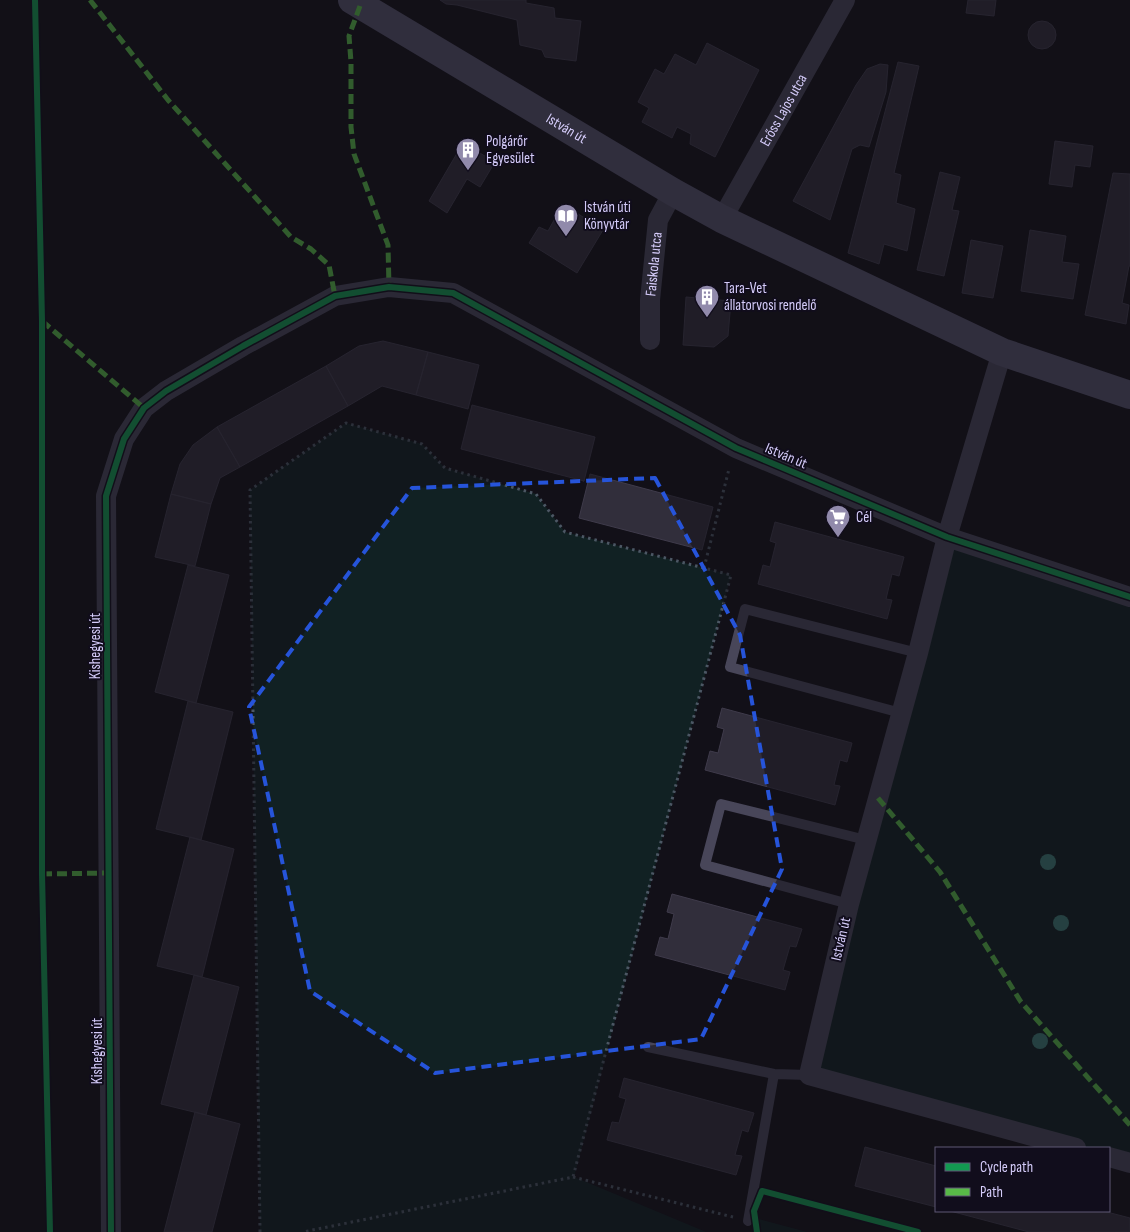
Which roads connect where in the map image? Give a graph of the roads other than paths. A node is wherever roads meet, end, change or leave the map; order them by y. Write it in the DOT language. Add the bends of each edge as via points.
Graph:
graph roads {
  1 [pos="352,0"];
  2 [pos="845,0"];
  3 [pos="673,192"];
  4 [pos="722,219"];
  5 [pos="453,293"];
  6 [pos="650,340"];
  7 [pos="1002,352"];
  8 [pos="1130,395"];
  9 [pos="947,537"];
  10 [pos="1130,597"];
  11 [pos="918,654"];
  12 [pos="901,713"];
  13 [pos="866,840"];
  14 [pos="849,904"];
  15 [pos="648,1047"];
  16 [pos="774,1074"];
  17 [pos="809,1075"];
  18 [pos="1072,1147"];
  19 [pos="1110,1157"];
  20 [pos="1130,1163"];
  21 [pos="748,1221"];
  22 [pos="111,1232"];
  1 -- 3 [label="street, István út"];
  2 -- 4 [label="street, Erőss Lajos utca"];
  3 -- 4 [label="street, István út"];
  3 -- 6 [label="street, Faiskola utca" via="658,220 650,300"];
  4 -- 7 [label="street, István út"];
  5 -- 9 [label="street, István út" via="736,448"];
  5 -- 22 [label="street, Kishegyesi út" via="389,287 335,296 166,391 144,408 124,439 106,496"];
  7 -- 8 [label="street, István út"];
  7 -- 9 [label="street, István út"];
  9 -- 10 [label="street, István út"];
  9 -- 11 [label="street, István út"];
  11 -- 12 [label="street, István út"];
  11 -- 12 [label="lane" via="745,609 730,667"];
  12 -- 13 [label="street, István út"];
  13 -- 14 [label="street, István út"];
  13 -- 14 [label="lane" via="722,804 705,866"];
  14 -- 17 [label="street, István út"];
  15 -- 16 [label="lane"];
  16 -- 17 [label="lane"];
  16 -- 21 [label="lane"];
  17 -- 18 [label="street"];
  19 -- 20 [label="street"];
}
